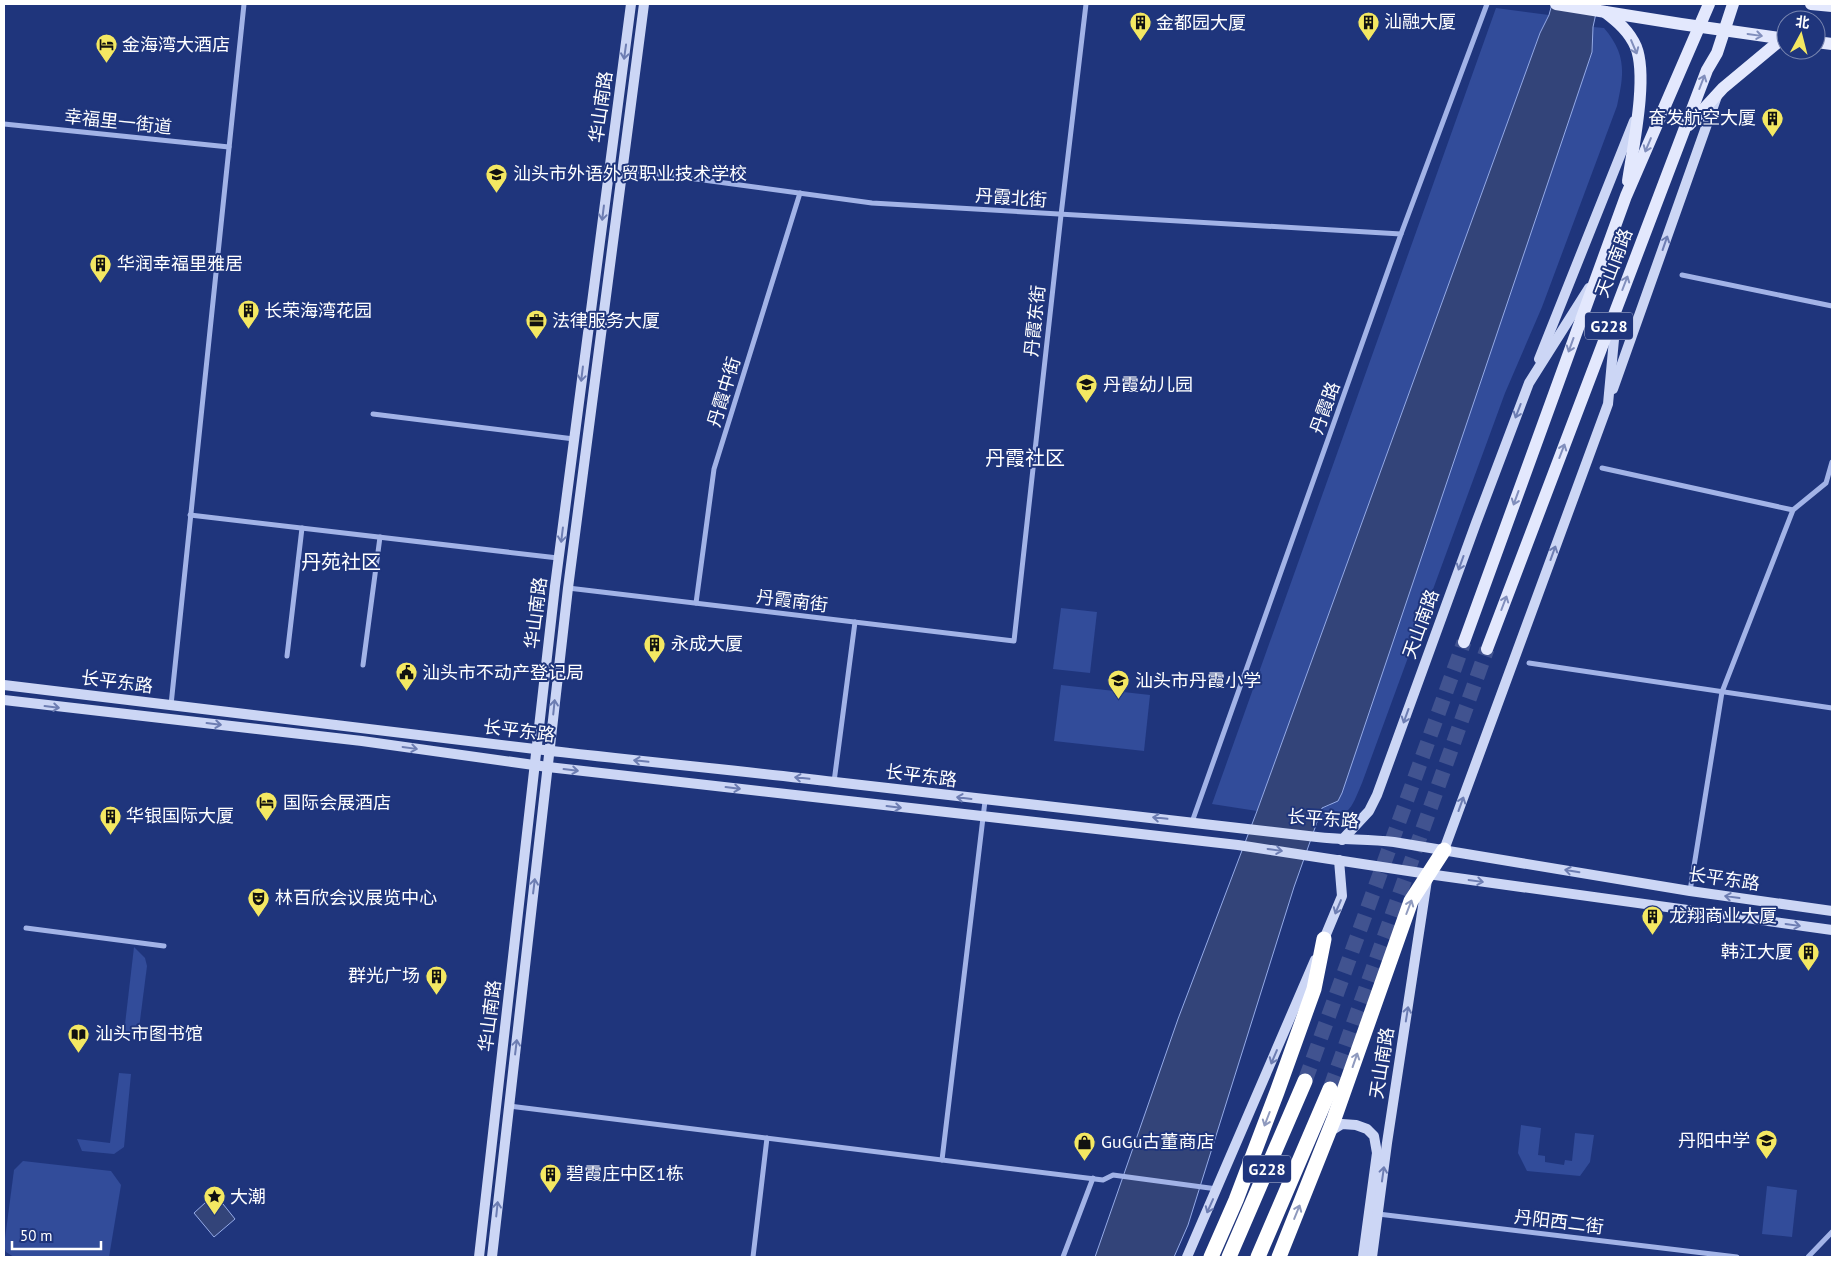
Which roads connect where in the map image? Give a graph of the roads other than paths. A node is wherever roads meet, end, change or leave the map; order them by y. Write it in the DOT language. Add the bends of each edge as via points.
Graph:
graph roads {
  1 [pos="244,4"];
  2 [pos="631,4"];
  3 [pos="644,4"];
  4 [pos="1086,4"];
  5 [pos="1487,4"];
  6 [pos="1556,4"];
  7 [pos="1710,4"];
  8 [pos="1733,4"];
  9 [pos="1811,4"];
  10 [pos="1832,6"];
  11 [pos="1603,11"];
  12 [pos="1701,26"];
  13 [pos="1725,30"];
  14 [pos="1776,38"];
  15 [pos="1776,46"];
  16 [pos="1718,93"];
  17 [pos="1637,114"];
  18 [pos="4,124"];
  19 [pos="1684,130"];
  20 [pos="228,147"];
  21 [pos="621,168"];
  22 [pos="800,193"];
  23 [pos="1626,196"];
  24 [pos="1061,215"];
  25 [pos="1401,234"];
  26 [pos="1682,275"];
  27 [pos="1595,278"];
  28 [pos="1617,306"];
  29 [pos="1832,306"];
  30 [pos="1529,383"];
  31 [pos="1608,404"];
  32 [pos="373,414"];
  33 [pos="574,439"];
  34 [pos="1832,462"];
  35 [pos="1602,468"];
  36 [pos="1832,481"];
  37 [pos="1826,483"];
  38 [pos="1793,510"];
  39 [pos="190,515"];
  40 [pos="302,528"];
  41 [pos="380,537"];
  42 [pos="559,558"];
  43 [pos="568,588"];
  44 [pos="696,603"];
  45 [pos="855,622"];
  46 [pos="1014,641"];
  47 [pos="1464,642"];
  48 [pos="1487,649"];
  49 [pos="287,656"];
  50 [pos="1529,663"];
  51 [pos="363,665"];
  52 [pos="4,685"];
  53 [pos="1722,692"];
  54 [pos="4,700"];
  55 [pos="171,705"];
  56 [pos="1832,708"];
  57 [pos="537,750"];
  58 [pos="550,751"];
  59 [pos="536,766"];
  60 [pos="548,767"];
  61 [pos="834,782"];
  62 [pos="985,800"];
  63 [pos="984,817"];
  64 [pos="1192,822"];
  65 [pos="1342,840"];
  66 [pos="1444,850"];
  67 [pos="1340,860"];
  68 [pos="1428,874"];
  69 [pos="1690,891"];
  70 [pos="1832,911"];
  71 [pos="26,928"];
  72 [pos="1832,930"];
  73 [pos="1324,939"];
  74 [pos="164,946"];
  75 [pos="1305,1081"];
  76 [pos="1330,1089"];
  77 [pos="509,1106"];
  78 [pos="1329,1132"];
  79 [pos="767,1138"];
  80 [pos="942,1160"];
  81 [pos="1093,1178"];
  82 [pos="1212,1188"];
  83 [pos="1377,1214"];
  84 [pos="1832,1232"];
  85 [pos="479,1257"];
  86 [pos="492,1257"];
  87 [pos="754,1257"];
  88 [pos="1063,1257"];
  89 [pos="1187,1257"];
  90 [pos="1211,1257"];
  91 [pos="1229,1257"];
  92 [pos="1258,1257"];
  93 [pos="1278,1257"];
  94 [pos="1363,1257"];
  95 [pos="1372,1257"];
  96 [pos="1737,1257"];
  97 [pos="1808,1257"];
  1 -- 20 [label="street"];
  2 -- 33 [label="street, 华山南路, one-way"];
  3 -- 21 [label="street, 华山南路"];
  4 -- 24 [label="street, 丹霞东街"];
  5 -- 25 [label="street, 丹霞路"];
  6 -- 11 [label="main road"];
  7 -- 12 [label="main road, 天山南路 / G228"];
  8 -- 13 [label="main road, 天山南路 / G228"];
  9 -- 10 [label="main road"];
  11 -- 12 [label="main road"];
  11 -- 17 [label="main road, one-way" via="1624,28 1636,46 1641,66"];
  12 -- 13 [label="main road"];
  12 -- 23 [label="main road, 天山南路 / G228, one-way"];
  13 -- 14 [label="main road, one-way"];
  19 -- 13 [label="main road, 天山南路 / G228, one-way"];
  15 -- 16 [label="main road"];
  16 -- 19 [label="main road"];
  31 -- 16 [label="street, one-way"];
  17 -- 23 [label="main road"];
  17 -- 30 [label="street, 天山南路"];
  18 -- 20 [label="street, 幸福里一街道"];
  28 -- 19 [label="main road, 天山南路 / G228, one-way"];
  20 -- 39 [label="street"];
  21 -- 22 [label="street, 丹霞北街"];
  21 -- 43 [label="street, 华山南路"];
  22 -- 24 [label="street, 丹霞北街" via="872,203"];
  22 -- 44 [label="street, 丹霞中街" via="714,469"];
  23 -- 27 [label="main road, 天山南路 / G228"];
  24 -- 25 [label="street, 丹霞北街"];
  24 -- 46 [label="street, 丹霞东街"];
  25 -- 64 [label="street, 丹霞路"];
  26 -- 29 [label="street"];
  27 -- 30 [label="street, 天山南路"];
  27 -- 47 [label="main road, 天山南路 / G228, one-way"];
  28 -- 31 [label="street"];
  48 -- 28 [label="main road, 天山南路 / G228, one-way"];
  30 -- 65 [label="street, 天山南路, one-way" via="1377,795 1370,811"];
  66 -- 31 [label="street, one-way"];
  32 -- 33 [label="street"];
  33 -- 42 [label="street, 华山南路, one-way"];
  34 -- 37 [label="street"];
  35 -- 38 [label="street"];
  36 -- 37 [label="street"];
  37 -- 38 [label="street"];
  38 -- 53 [label="street"];
  39 -- 40 [label="street"];
  39 -- 55 [label="street"];
  40 -- 41 [label="street"];
  40 -- 49 [label="street"];
  41 -- 42 [label="street"];
  41 -- 51 [label="street"];
  42 -- 57 [label="street, 华山南路"];
  43 -- 44 [label="street, 丹霞南街"];
  58 -- 43 [label="street, 华山南路, one-way"];
  44 -- 45 [label="street, 丹霞南街"];
  45 -- 46 [label="street, 丹霞南街"];
  45 -- 61 [label="street"];
  50 -- 53 [label="street"];
  52 -- 55 [label="street, 长平东路"];
  53 -- 56 [label="street"];
  53 -- 69 [label="street"];
  54 -- 59 [label="street, 长平东路, one-way" via="362,741"];
  55 -- 57 [label="street, 长平东路"];
  57 -- 58 [label="street, 长平东路"];
  57 -- 59 [label="street, 华山南路"];
  58 -- 60 [label="street, 华山南路"];
  61 -- 58 [label="street, 长平东路, one-way"];
  59 -- 60 [label="street, 长平东路"];
  59 -- 85 [label="street, 华山南路"];
  60 -- 63 [label="street, 长平东路, one-way"];
  77 -- 60 [label="street, 华山南路, one-way"];
  62 -- 61 [label="street, 长平东路, one-way"];
  62 -- 63 [label="street"];
  64 -- 62 [label="street, 长平东路, one-way"];
  63 -- 67 [label="street, 长平东路, one-way" via="1238,845"];
  63 -- 80 [label="street"];
  64 -- 65 [label="street, 长平东路"];
  65 -- 66 [label="street, 长平东路" via="1365,838"];
  66 -- 68 [label="highway"];
  69 -- 66 [label="street, 长平东路, one-way"];
  67 -- 68 [label="street, 长平东路"];
  67 -- 73 [label="street, one-way" via="1342,896"];
  68 -- 72 [label="street, 长平东路, one-way"];
  78 -- 68 [label="highway, one-way" via="1411,901"];
  83 -- 68 [label="street, 天山南路, one-way"];
  70 -- 69 [label="street, 长平东路, one-way"];
  71 -- 74 [label="street"];
  73 -- 82 [label="street, one-way"];
  73 -- 90 [label="highway, one-way" via="1314,989 1278,1092"];
  75 -- 91 [label="highway, G228"];
  76 -- 92 [label="highway, G228"];
  77 -- 79 [label="street"];
  86 -- 77 [label="street, 华山南路, one-way"];
  93 -- 78 [label="highway, one-way"];
  78 -- 94 [label="street" via="1342,1124 1356,1125 1367,1128 1374,1136 1377,1153"];
  79 -- 80 [label="street"];
  79 -- 87 [label="street"];
  80 -- 81 [label="street"];
  81 -- 82 [label="street" via="1103,1180 1113,1175"];
  81 -- 88 [label="street"];
  82 -- 89 [label="street, one-way"];
  83 -- 95 [label="street, 天山南路"];
  83 -- 96 [label="street, 丹阳西二街"];
  84 -- 97 [label="street"];
}
